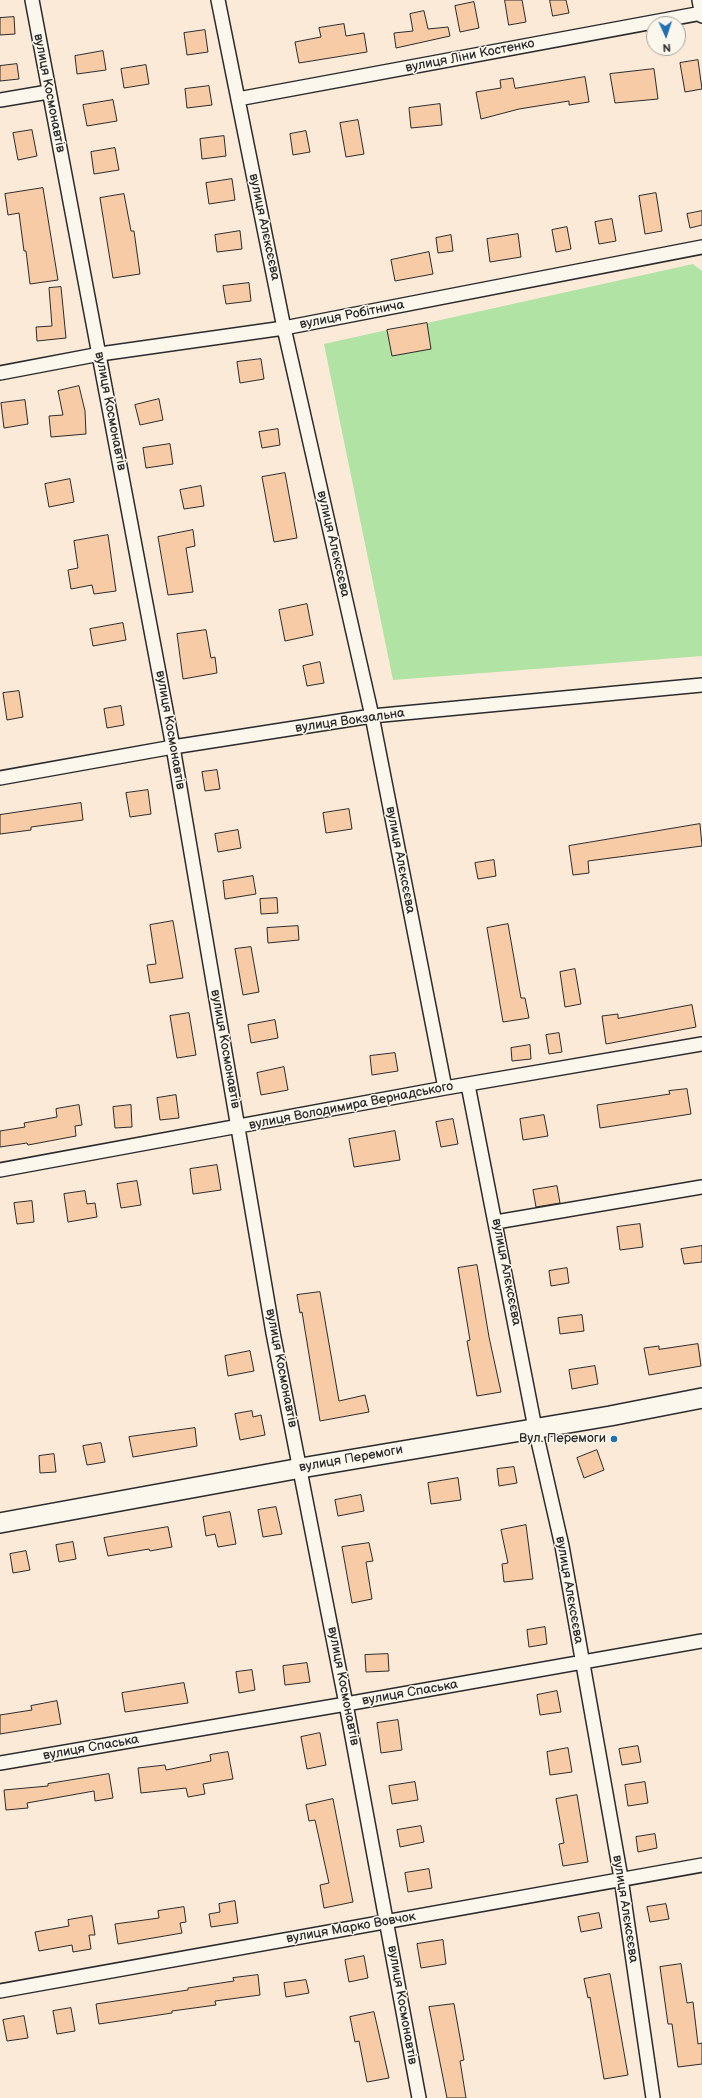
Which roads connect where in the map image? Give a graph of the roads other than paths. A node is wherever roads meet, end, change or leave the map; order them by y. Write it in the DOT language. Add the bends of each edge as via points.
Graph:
graph roads {
  1 [pos="32,0"];
  2 [pos="218,0"];
  3 [pos="701,10"];
  4 [pos="48,92"];
  5 [pos="238,99"];
  6 [pos="0,100"];
  7 [pos="702,247"];
  8 [pos="284,328"];
  9 [pos="100,354"];
  10 [pos="0,373"];
  11 [pos="702,685"];
  12 [pos="372,716"];
  13 [pos="173,747"];
  14 [pos="0,778"];
  15 [pos="702,1044"];
  16 [pos="468,1085"];
  17 [pos="445,1088"];
  18 [pos="239,1127"];
  19 [pos="0,1170"];
  20 [pos="702,1187"];
  21 [pos="496,1222"];
  22 [pos="702,1398"];
  23 [pos="535,1428"];
  24 [pos="300,1468"];
  25 [pos="0,1523"];
  26 [pos="702,1641"];
  27 [pos="581,1661"];
  28 [pos="346,1704"];
  29 [pos="0,1763"];
  30 [pos="702,1865"];
  31 [pos="621,1878"];
  32 [pos="387,1922"];
  33 [pos="0,1991"];
  34 [pos="419,2098"];
  35 [pos="653,2098"];
  1 -- 4 [label="street, вулиця Космонавтів"];
  2 -- 5 [label="street, вулиця Алєксєєва"];
  3 -- 5 [label="street, вулиця Ліни Костенко"];
  4 -- 6 [label="street"];
  4 -- 9 [label="street, вулиця Космонавтів"];
  5 -- 8 [label="street, вулиця Алєксєєва"];
  7 -- 8 [label="street, вулиця Робітнича"];
  8 -- 9 [label="street, вулиця Робітнича"];
  8 -- 12 [label="street, вулиця Алєксєєва"];
  9 -- 10 [label="street, вулиця Робітнича"];
  9 -- 13 [label="street, вулиця Космонавтів"];
  11 -- 12 [label="street, вулиця Вокзальна"];
  12 -- 13 [label="street, вулиця Вокзальна"];
  12 -- 17 [label="street, вулиця Алєксєєва"];
  13 -- 14 [label="street, вулиця Вокзальна"];
  13 -- 18 [label="street, вулиця Космонавтів"];
  15 -- 16 [label="street, вулиця Володимира Вернадського"];
  16 -- 17 [label="street, вулиця Володимира Вернадського"];
  16 -- 21 [label="street, вулиця Алєксєєва"];
  17 -- 18 [label="street, вулиця Володимира Вернадського"];
  18 -- 19 [label="street, вулиця Володимира Вернадського"];
  18 -- 24 [label="street, вулиця Космонавтів" via="273,1333"];
  20 -- 21 [label="street"];
  21 -- 23 [label="street, вулиця Алєксєєва"];
  22 -- 23 [label="main road, вулиця Перемоги"];
  23 -- 24 [label="main road, вулиця Перемоги"];
  23 -- 27 [label="street, вулиця Алєксєєва" via="562,1546"];
  24 -- 25 [label="main road, вулиця Перемоги"];
  24 -- 28 [label="street, вулиця Космонавтів"];
  26 -- 27 [label="street, вулиця Спаська"];
  27 -- 28 [label="street, вулиця Спаська"];
  27 -- 31 [label="street, вулиця Алєксєєва"];
  28 -- 29 [label="street, вулиця Спаська"];
  28 -- 32 [label="street, вулиця Космонавтів"];
  30 -- 31 [label="street, вулиця Марко Вовчок"];
  31 -- 32 [label="street, вулиця Марко Вовчок"];
  31 -- 35 [label="street, вулиця Алєксєєва"];
  32 -- 33 [label="street, вулиця Марко Вовчок"];
  32 -- 34 [label="street, вулиця Космонавтів"];
}
